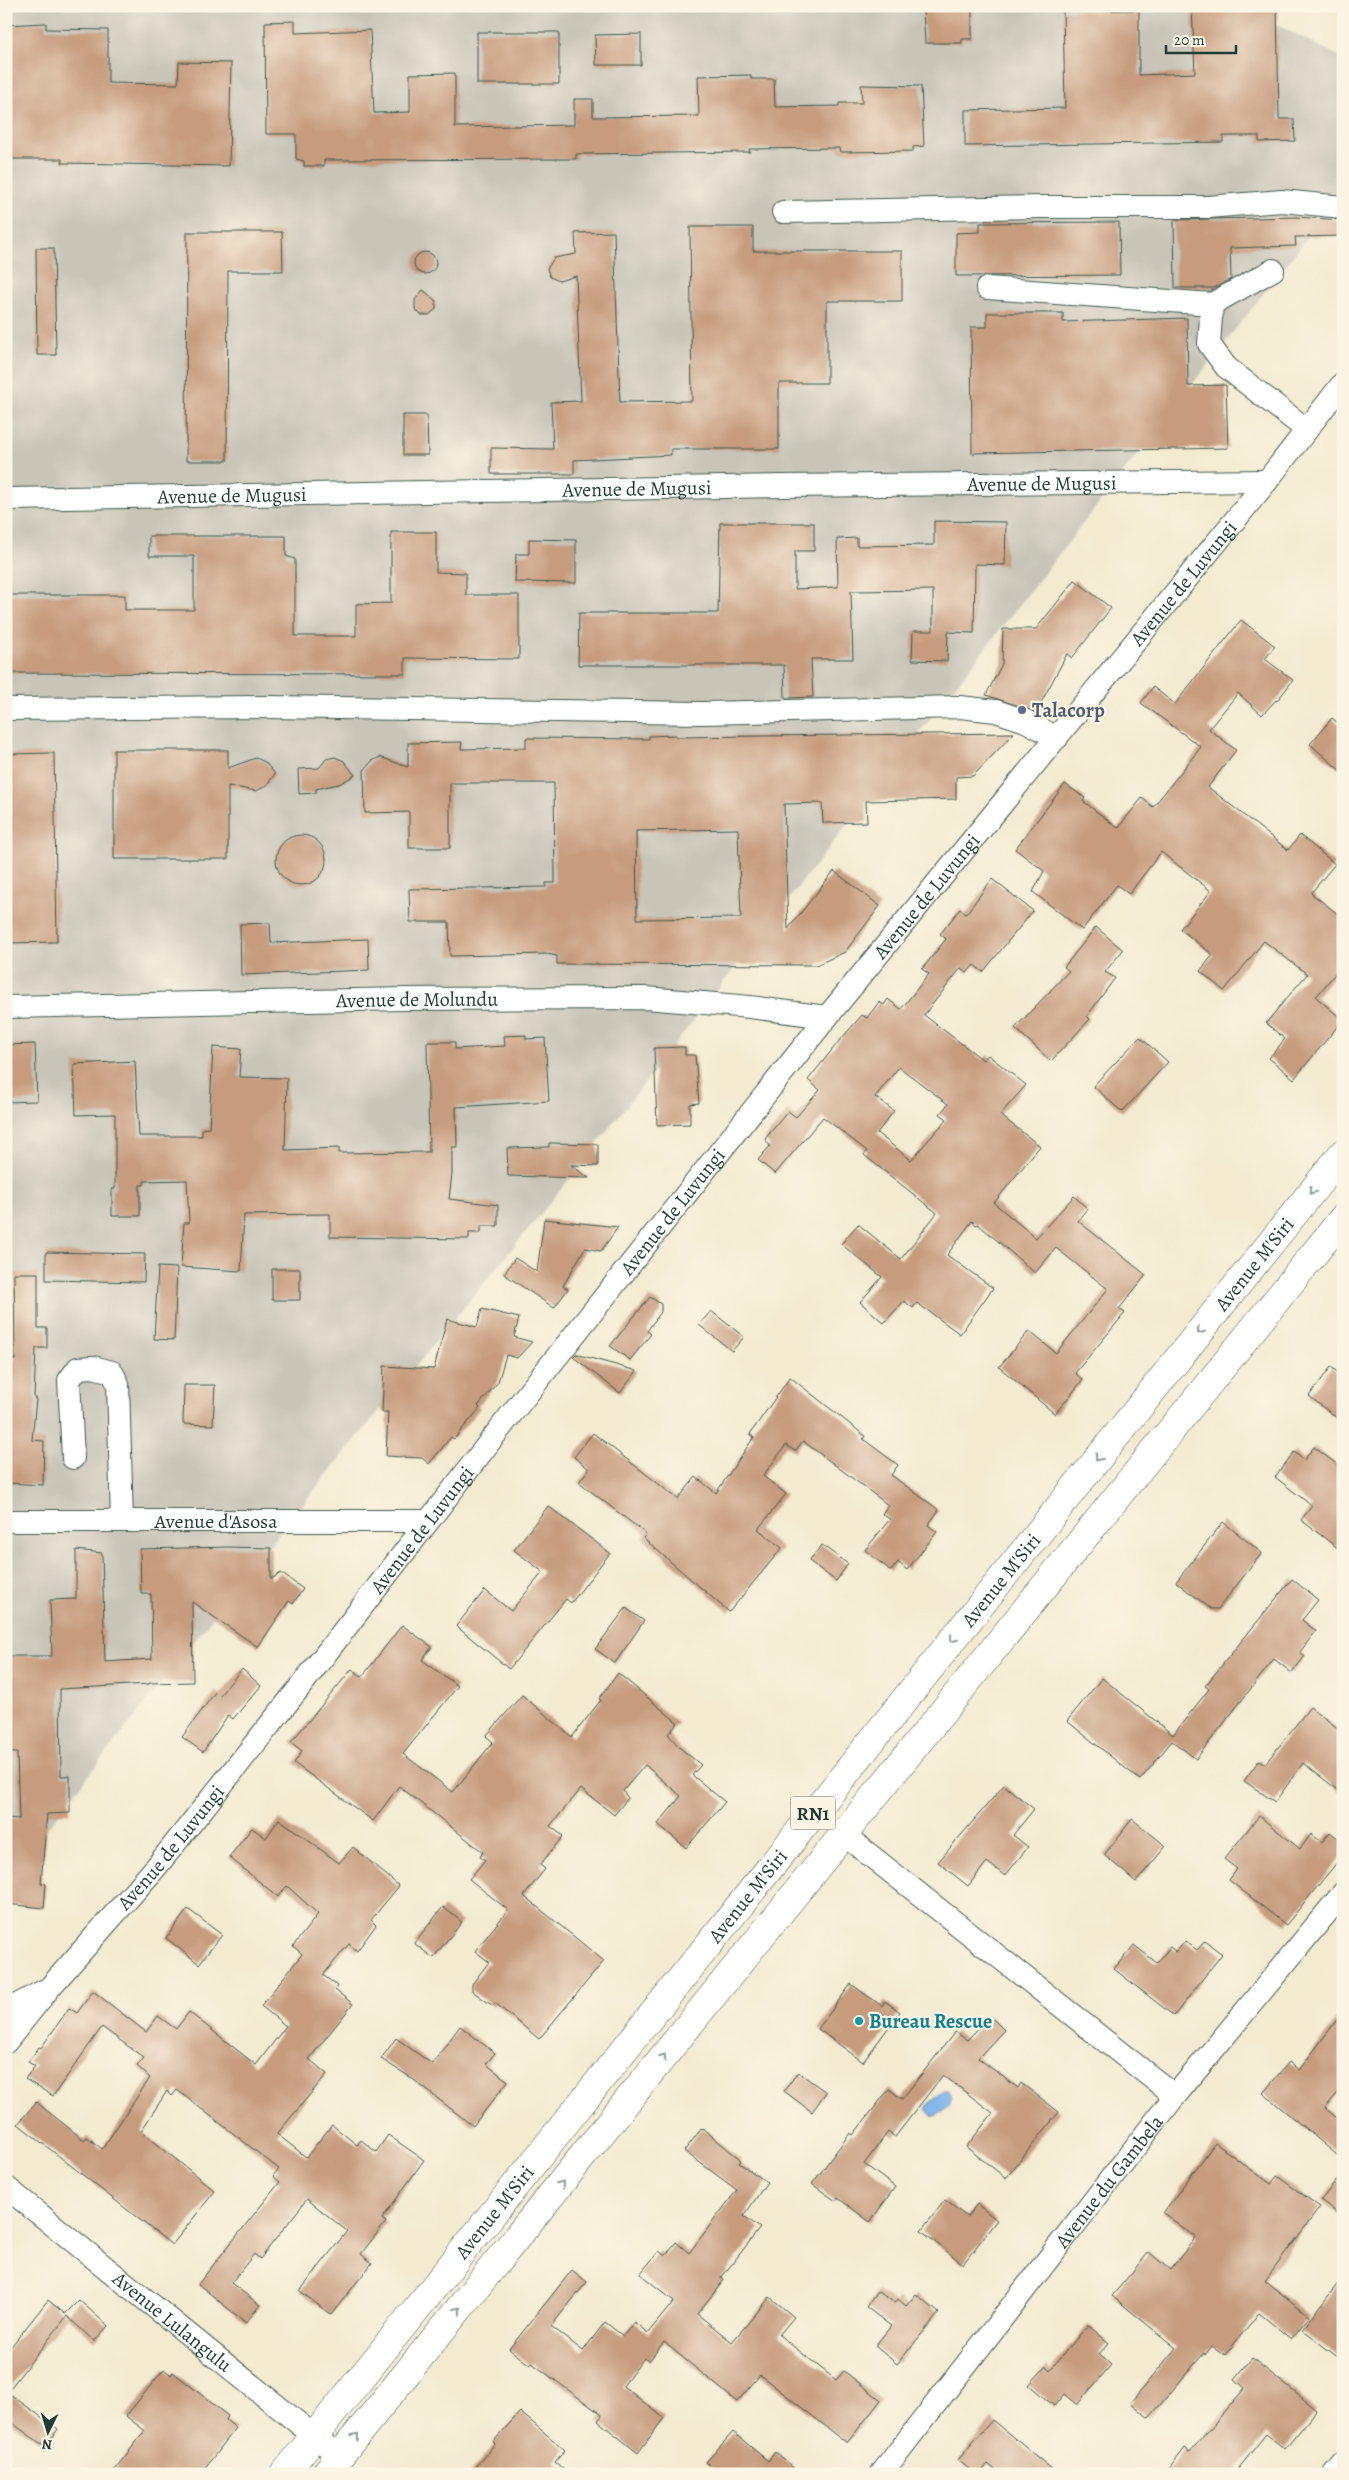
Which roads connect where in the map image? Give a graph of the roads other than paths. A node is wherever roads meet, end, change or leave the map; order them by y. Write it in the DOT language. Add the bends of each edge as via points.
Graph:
graph roads {
  1 [pos="1343,207"];
  2 [pos="783,212"];
  3 [pos="1273,270"];
  4 [pos="987,288"];
  5 [pos="1212,304"];
  6 [pos="1343,383"];
  7 [pos="1307,430"];
  8 [pos="1267,481"];
  9 [pos="6,499"];
  10 [pos="6,708"];
  11 [pos="1057,738"];
  12 [pos="6,1007"];
  13 [pos="827,1017"];
  14 [pos="1343,1153"];
  15 [pos="1343,1218"];
  16 [pos="73,1458"];
  17 [pos="6,1521"];
  18 [pos="122,1521"];
  19 [pos="427,1521"];
  20 [pos="843,1834"];
  21 [pos="1343,1892"];
  22 [pos="51,1986"];
  23 [pos="6,2011"];
  24 [pos="6,2042"];
  25 [pos="1175,2096"];
  26 [pos="6,2187"];
  27 [pos="313,2437"];
  28 [pos="1343,2463"];
  29 [pos="332,2465"];
  30 [pos="284,2474"];
  31 [pos="881,2474"];
  32 [pos="1334,2474"];
  1 -- 2 [label="street" via="1282,201 1208,207"];
  3 -- 5 [label="street"];
  4 -- 5 [label="street"];
  5 -- 7 [label="street" via="1209,344 1226,368"];
  6 -- 7 [label="street, Avenue de Luvungi"];
  7 -- 8 [label="street, Avenue de Luvungi"];
  8 -- 9 [label="street, Avenue de Mugusi"];
  8 -- 11 [label="street, Avenue de Luvungi"];
  10 -- 11 [label="street" via="268,707 703,714 960,707 996,711 1026,721"];
  11 -- 13 [label="street, Avenue de Luvungi"];
  12 -- 13 [label="street, Avenue de Molundu" via="646,998"];
  13 -- 19 [label="street, Avenue de Luvungi"];
  14 -- 27 [label="highway, Avenue M'Siri / RN1, one-way"];
  15 -- 20 [label="highway, Avenue M'Siri / RN1"];
  16 -- 18 [label="street" via="69,1380 78,1368 93,1367 112,1372 118,1384"];
  17 -- 18 [label="street, Avenue d'Asosa"];
  18 -- 19 [label="street, Avenue d'Asosa"];
  19 -- 22 [label="street, Avenue de Luvungi" via="157,1866"];
  20 -- 25 [label="street"];
  29 -- 20 [label="highway, Avenue M'Siri / RN1, one-way"];
  21 -- 25 [label="street, Avenue du Gambela"];
  22 -- 23 [label="street"];
  22 -- 24 [label="street, Avenue de Luvungi"];
  25 -- 31 [label="street, Avenue du Gambela"];
  26 -- 27 [label="street, Avenue Lulangulu"];
  27 -- 29 [label="street, Avenue Lulangulu"];
  27 -- 30 [label="highway, Avenue M'Siri / RN1"];
  28 -- 32 [label="street"];
}
